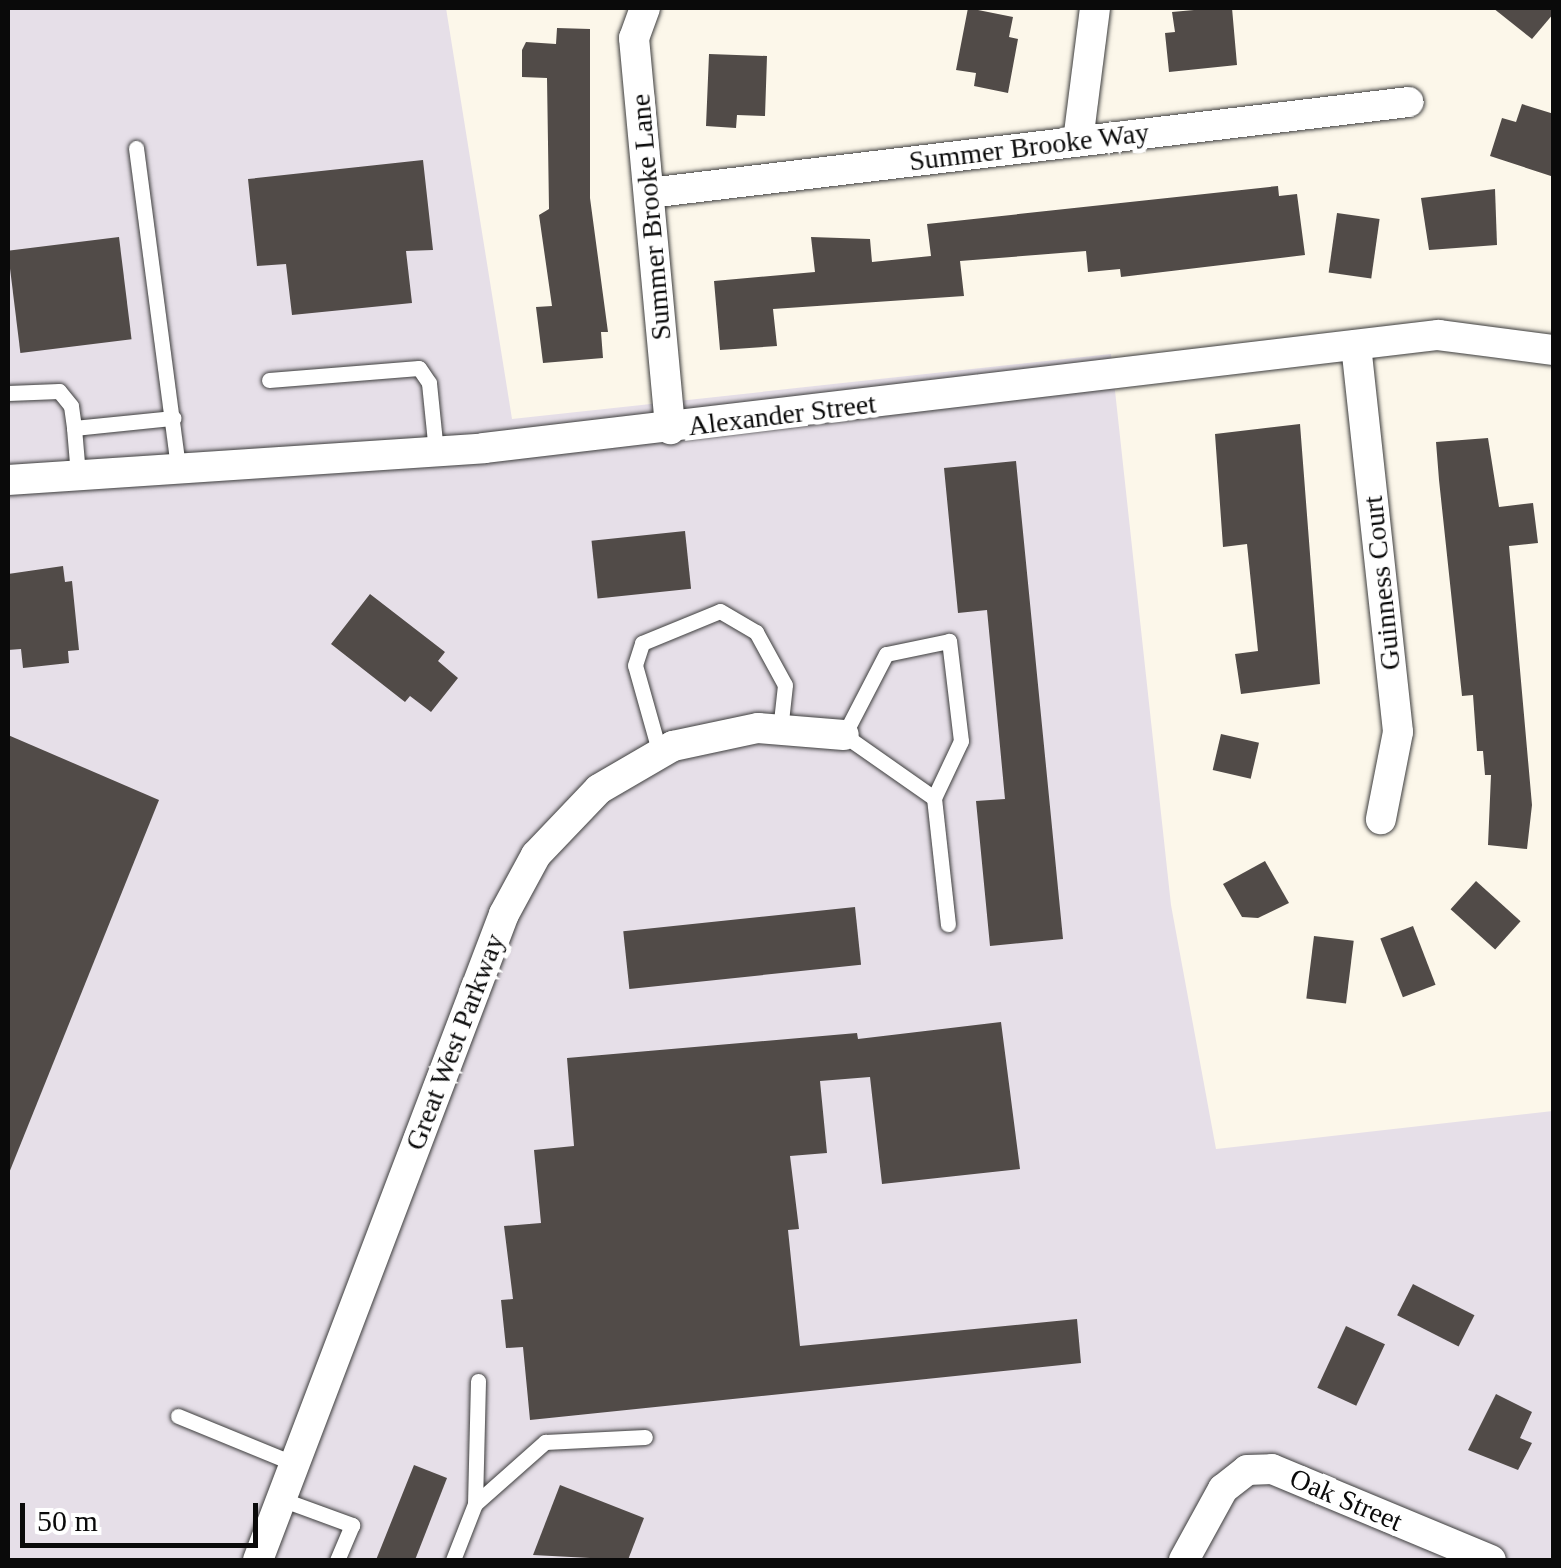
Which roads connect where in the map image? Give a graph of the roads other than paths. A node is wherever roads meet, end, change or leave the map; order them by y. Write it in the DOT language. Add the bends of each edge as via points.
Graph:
graph roads {
  1 [pos="645,8"];
  2 [pos="1094,8"];
  3 [pos="1409,102"];
  4 [pos="1078,141"];
  5 [pos="136,148"];
  6 [pos="649,193"];
  7 [pos="1356,345"];
  8 [pos="1554,350"];
  9 [pos="270,380"];
  10 [pos="8,393"];
  11 [pos="173,418"];
  12 [pos="74,428"];
  13 [pos="670,429"];
  14 [pos="436,452"];
  15 [pos="178,469"];
  16 [pos="78,475"];
  17 [pos="8,480"];
  18 [pos="780,730"];
  19 [pos="844,735"];
  20 [pos="660,754"];
  21 [pos="934,798"];
  22 [pos="1381,819"];
  23 [pos="948,924"];
  24 [pos="478,1380"];
  25 [pos="178,1416"];
  26 [pos="645,1437"];
  27 [pos="295,1464"];
  28 [pos="281,1499"];
  29 [pos="476,1504"];
  30 [pos="258,1560"];
  31 [pos="337,1560"];
  32 [pos="453,1560"];
  33 [pos="1184,1560"];
  34 [pos="1492,1560"];
  1 -- 6 [label="street, Summer Brooke Lane" via="634,38"];
  2 -- 4 [label="street"];
  3 -- 4 [label="street, Summer Brooke Way"];
  4 -- 6 [label="street, Summer Brooke Way"];
  5 -- 11 [label="lane"];
  6 -- 13 [label="street, Summer Brooke Lane"];
  7 -- 8 [label="street, Alexander Street" via="1438,335"];
  7 -- 13 [label="street, Alexander Street"];
  7 -- 22 [label="street, Guinness Court" via="1398,732"];
  9 -- 14 [label="lane" via="419,368 429,383"];
  10 -- 12 [label="lane" via="59,391 71,406"];
  11 -- 12 [label="lane"];
  11 -- 15 [label="lane"];
  12 -- 16 [label="lane"];
  13 -- 14 [label="street, Alexander Street"];
  14 -- 15 [label="street, Alexander Street"];
  15 -- 16 [label="street, Alexander Street"];
  16 -- 17 [label="street, Alexander Street"];
  18 -- 19 [label="street, Great West Parkway"];
  18 -- 20 [label="street, Great West Parkway" via="758,728"];
  18 -- 20 [label="lane" via="785,686 756,632 720,611 642,643 636,665"];
  19 -- 21 [label="lane"];
  19 -- 21 [label="lane" via="886,654 949,640 961,742"];
  20 -- 27 [label="street, Great West Parkway" via="598,788 536,855 504,914"];
  21 -- 23 [label="lane"];
  24 -- 29 [label="lane"];
  25 -- 27 [label="lane"];
  26 -- 29 [label="lane" via="545,1442"];
  27 -- 28 [label="street, Great West Parkway"];
  28 -- 30 [label="street, Great West Parkway"];
  28 -- 31 [label="lane" via="352,1525"];
  29 -- 32 [label="lane"];
  33 -- 34 [label="street, Oak Street" via="1223,1489 1247,1470 1272,1469"];
}
